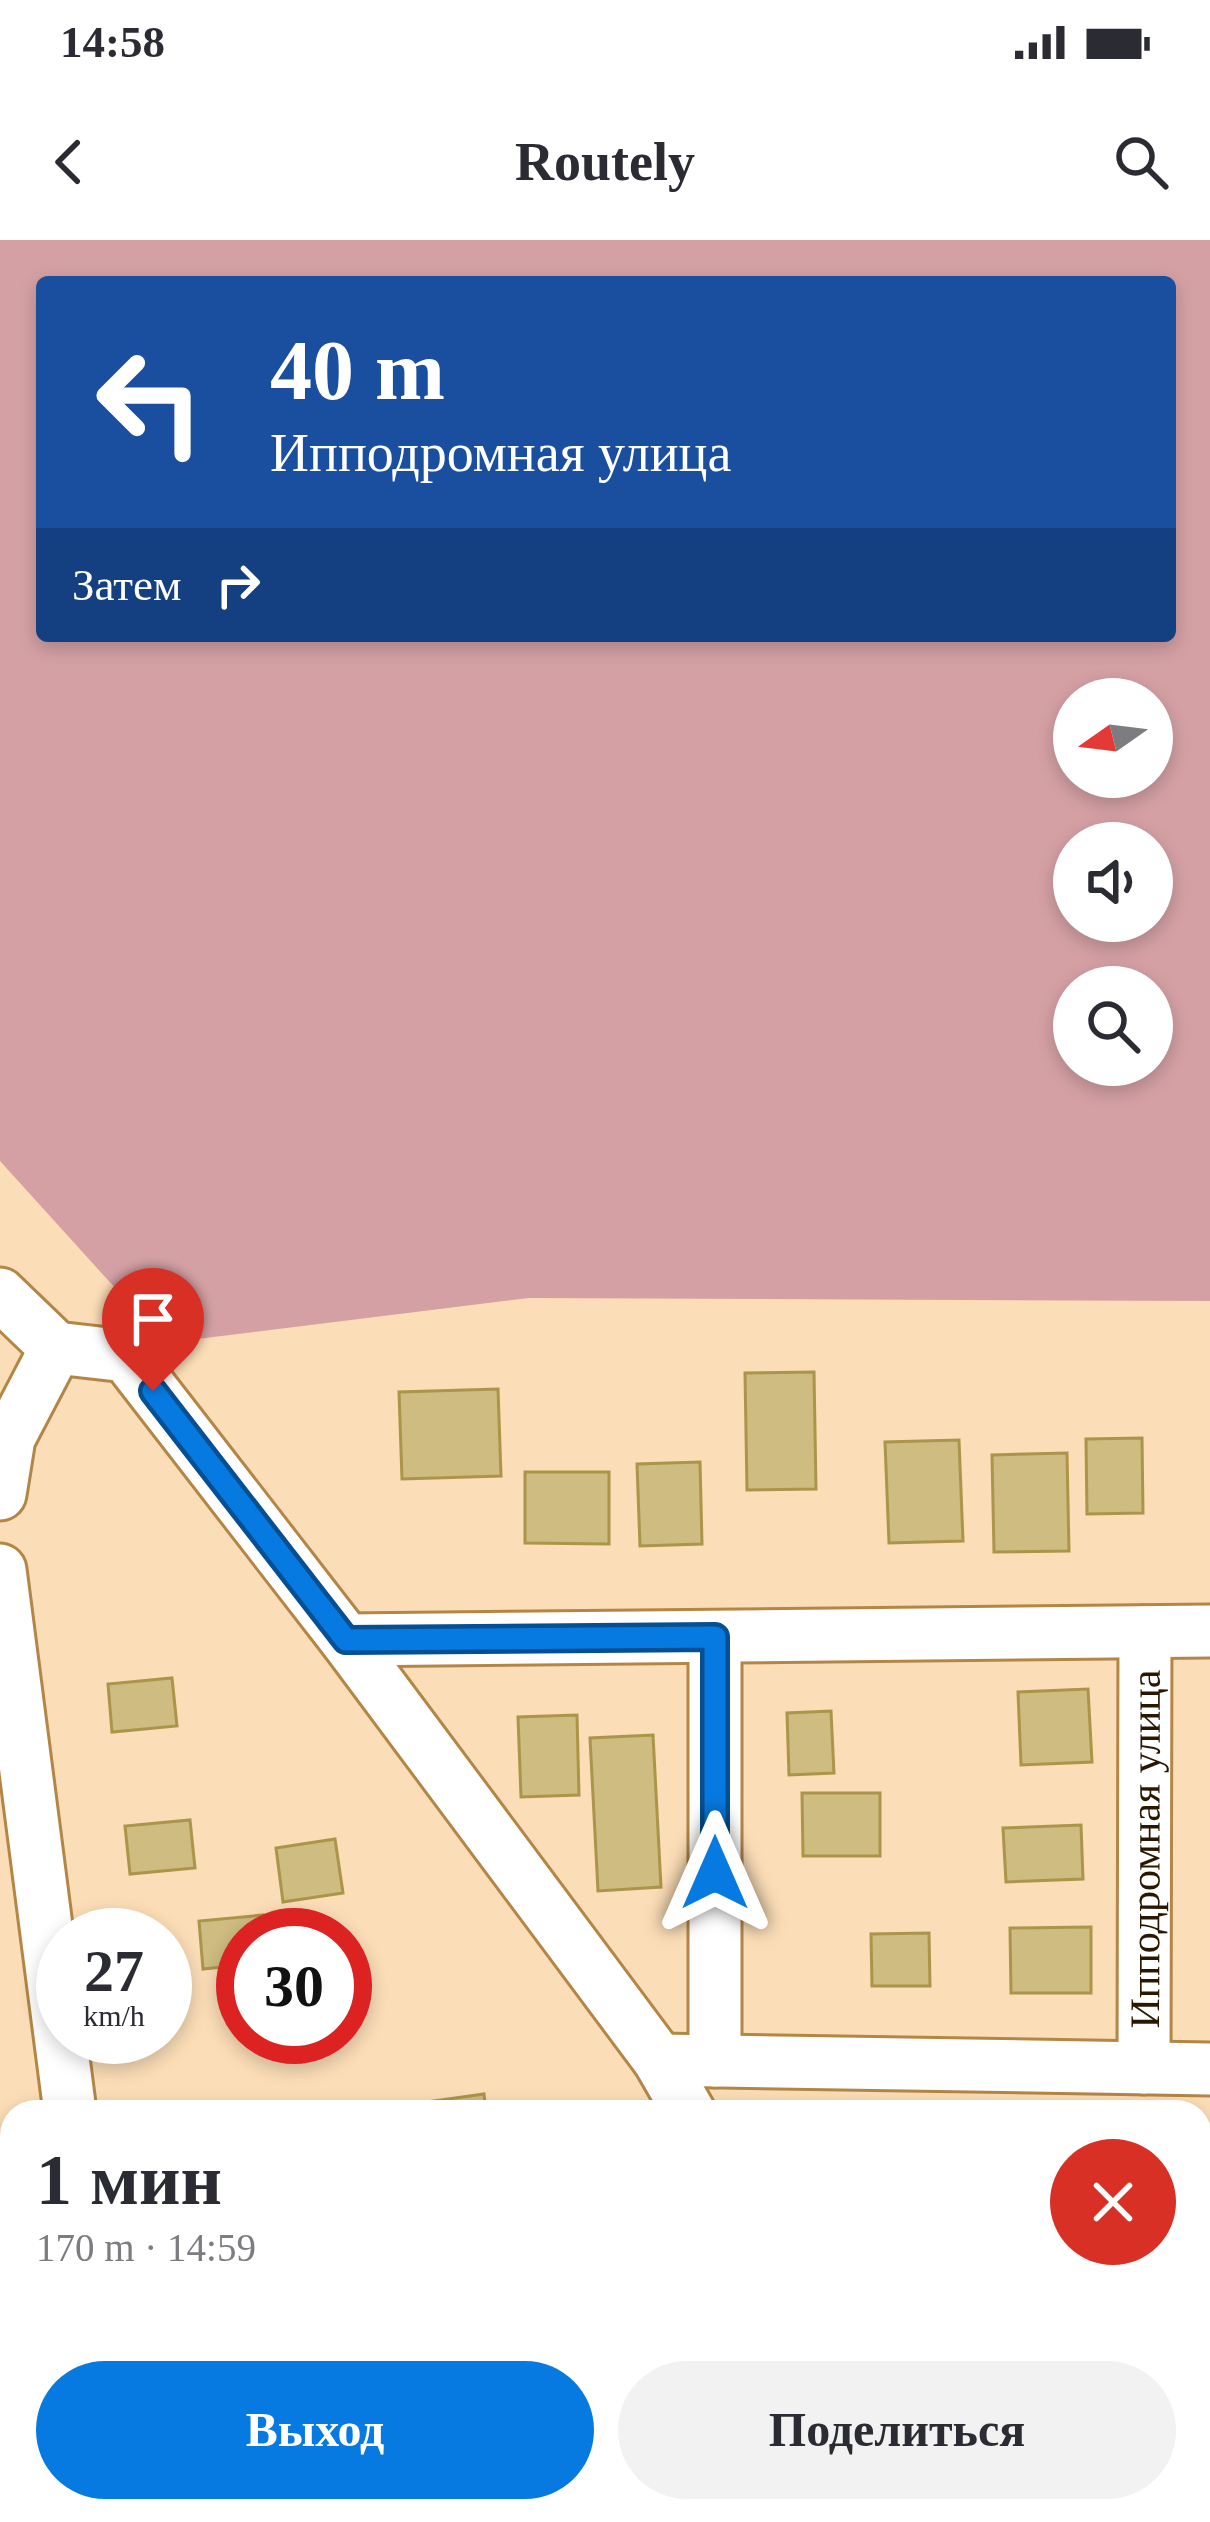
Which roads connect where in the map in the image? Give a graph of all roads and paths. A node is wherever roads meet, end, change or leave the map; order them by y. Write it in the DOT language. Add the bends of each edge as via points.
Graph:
graph roads {
  1 [pos="0,1294"];
  2 [pos="56,1348"];
  3 [pos="0,1494"];
  4 [pos="0,1570"];
  5 [pos="1210,1631"];
  6 [pos="1144,1632"];
  7 [pos="715,1637"];
  8 [pos="346,1640"];
  9 [pos="659,2060"];
  10 [pos="715,2061"];
  11 [pos="1144,2068"];
  12 [pos="1210,2069"];
  13 [pos="68,2100"];
  14 [pos="682,2100"];
  1 -- 2 [label="street"];
  2 -- 3 [label="street" via="9,1438"];
  2 -- 8 [label="street" via="125,1356"];
  4 -- 13 [label="street"];
  5 -- 6 [label="street, Ипподромная улица"];
  6 -- 7 [label="street, Ипподромная улица"];
  6 -- 11 [label="street, Ипподромная улица"];
  7 -- 8 [label="street, Ипподромная улица"];
  7 -- 10 [label="street"];
  8 -- 9 [label="street"];
  9 -- 10 [label="street, Ипподромная улица"];
  9 -- 14 [label="street"];
  10 -- 11 [label="street, Ипподромная улица"];
  11 -- 12 [label="street, Ипподромная улица"];
}
